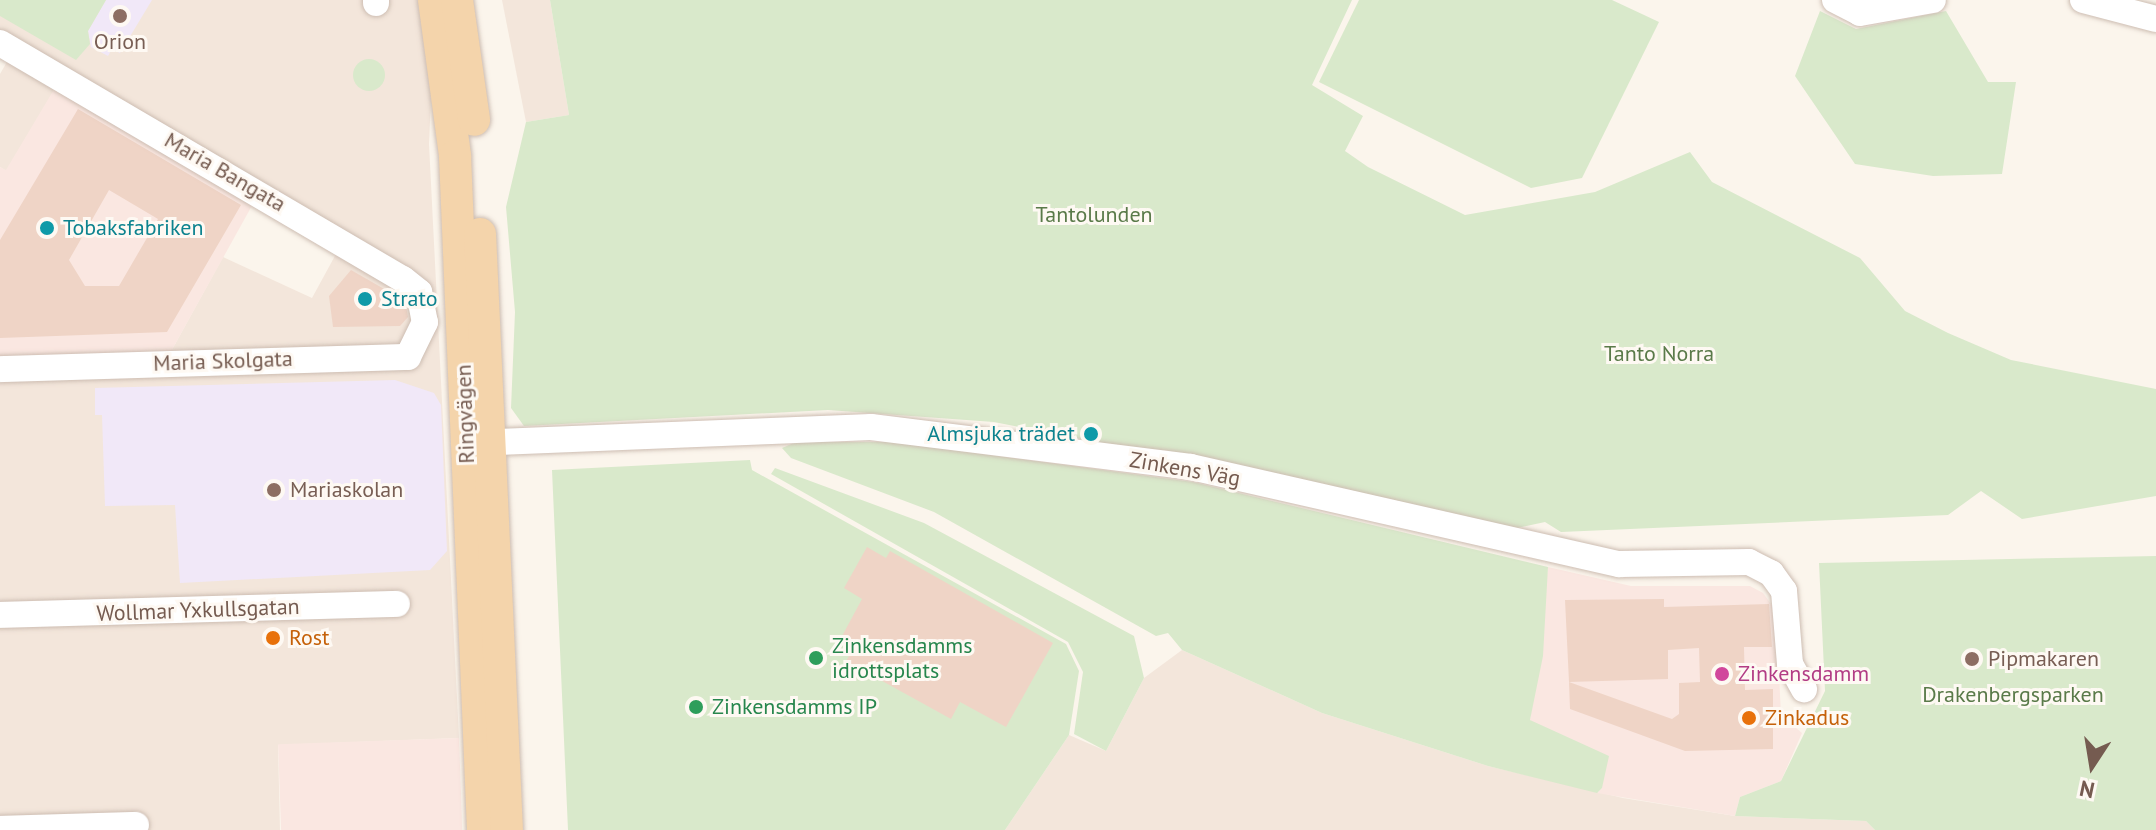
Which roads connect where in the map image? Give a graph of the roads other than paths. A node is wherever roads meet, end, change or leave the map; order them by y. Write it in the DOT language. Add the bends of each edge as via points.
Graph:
graph roads {
  1 [pos="434,0"];
  2 [pos="457,0"];
  3 [pos="1835,0"];
  4 [pos="1933,0"];
  5 [pos="2083,0"];
  6 [pos="2156,19"];
  7 [pos="0,43"];
  8 [pos="466,162"];
  9 [pos="425,322"];
  10 [pos="0,369"];
  11 [pos="478,443"];
  12 [pos="397,604"];
  13 [pos="0,615"];
  14 [pos="1804,689"];
  15 [pos="136,825"];
  16 [pos="0,829"];
  17 [pos="483,830"];
  18 [pos="507,830"];
  1 -- 8 [label="main road, Ringvägen"];
  2 -- 8 [label="main road, Ringvägen" via="471,75"];
  3 -- 4 [label="street" via="1860,13"];
  5 -- 6 [label="street"];
  7 -- 9 [label="street, Maria Bangata" via="403,279 419,292"];
  8 -- 11 [label="main road, Ringvägen"];
  9 -- 10 [label="street, Maria Skolgata" via="408,357"];
  11 -- 14 [label="street, Zinkens Väg" via="871,427 1191,467 1619,564 1749,562 1771,573 1784,591 1790,664"];
  11 -- 17 [label="main road, Ringvägen"];
  11 -- 18 [label="main road, Ringvägen"];
  12 -- 13 [label="street, Wollmar Yxkullsgatan"];
  15 -- 16 [label="street"];
}
